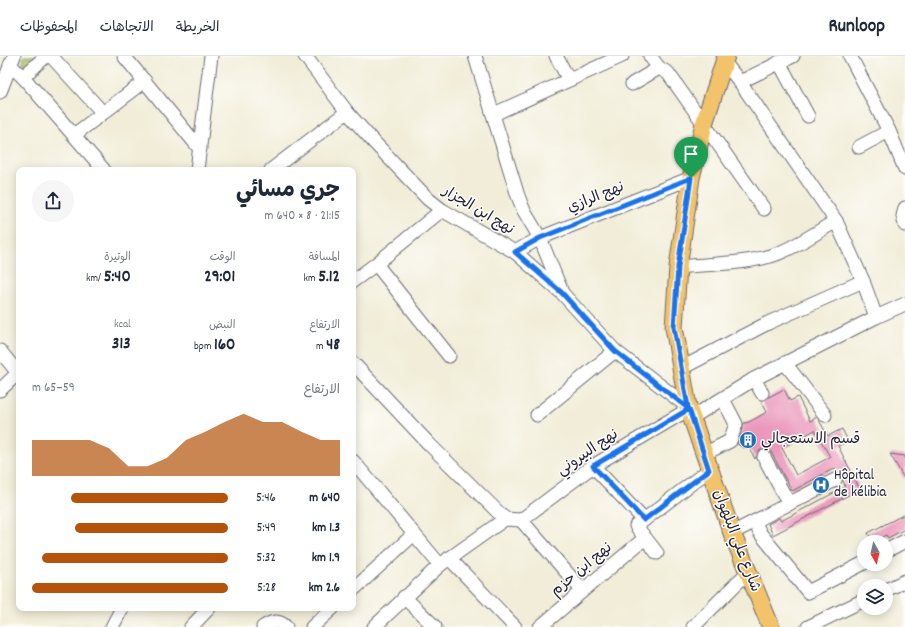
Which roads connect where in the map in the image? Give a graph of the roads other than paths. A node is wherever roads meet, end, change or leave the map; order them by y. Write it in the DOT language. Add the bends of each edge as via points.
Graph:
graph roads {
  1 [pos="46,56"];
  2 [pos="51,56"];
  3 [pos="124,56"];
  4 [pos="211,56"];
  5 [pos="305,56"];
  6 [pos="475,56"];
  7 [pos="556,56"];
  8 [pos="622,56"];
  9 [pos="650,56"];
  10 [pos="792,56"];
  11 [pos="850,56"];
  12 [pos="725,59"];
  13 [pos="12,60"];
  14 [pos="779,62"];
  15 [pos="659,68"];
  16 [pos="23,77"];
  17 [pos="569,80"];
  18 [pos="145,81"];
  19 [pos="740,82"];
  20 [pos="632,84"];
  21 [pos="0,92"];
  22 [pos="347,112"];
  23 [pos="103,113"];
  24 [pos="494,114"];
  25 [pos="808,116"];
  26 [pos="704,124"];
  27 [pos="889,132"];
  28 [pos="74,135"];
  29 [pos="859,147"];
  30 [pos="200,149"];
  31 [pos="101,167"];
  32 [pos="197,167"];
  33 [pos="278,167"];
  34 [pos="905,169"];
  35 [pos="691,178"];
  36 [pos="905,208"];
  37 [pos="764,209"];
  38 [pos="442,210"];
  39 [pos="836,221"];
  40 [pos="905,225"];
  41 [pos="540,238"];
  42 [pos="515,252"];
  43 [pos="376,264"];
  44 [pos="678,267"];
  45 [pos="356,274"];
  46 [pos="863,281"];
  47 [pos="562,293"];
  48 [pos="905,304"];
  49 [pos="876,317"];
  50 [pos="0,351"];
  51 [pos="615,351"];
  52 [pos="449,356"];
  53 [pos="785,363"];
  54 [pos="356,366"];
  55 [pos="680,369"];
  56 [pos="16,370"];
  57 [pos="16,377"];
  58 [pos="754,379"];
  59 [pos="0,390"];
  60 [pos="762,393"];
  61 [pos="723,399"];
  62 [pos="689,411"];
  63 [pos="537,415"];
  64 [pos="825,415"];
  65 [pos="764,457"];
  66 [pos="706,462"];
  67 [pos="356,465"];
  68 [pos="593,466"];
  69 [pos="835,480"];
  70 [pos="789,504"];
  71 [pos="505,519"];
  72 [pos="521,520"];
  73 [pos="644,520"];
  74 [pos="755,522"];
  75 [pos="732,533"];
  76 [pos="414,534"];
  77 [pos="645,538"];
  78 [pos="905,541"];
  79 [pos="893,547"];
  80 [pos="657,553"];
  81 [pos="444,561"];
  82 [pos="857,566"];
  83 [pos="747,573"];
  84 [pos="905,582"];
  85 [pos="356,587"];
  86 [pos="893,587"];
  87 [pos="582,590"];
  88 [pos="404,597"];
  89 [pos="857,603"];
  90 [pos="207,611"];
  91 [pos="330,611"];
  92 [pos="191,627"];
  93 [pos="263,627"];
  94 [pos="286,627"];
  95 [pos="312,627"];
  96 [pos="374,627"];
  97 [pos="435,627"];
  98 [pos="515,627"];
  99 [pos="540,627"];
  100 [pos="694,627"];
  101 [pos="771,627"];
  102 [pos="808,627"];
  1 -- 16 [label="street"];
  2 -- 23 [label="street"];
  3 -- 18 [label="street"];
  4 -- 30 [label="street"];
  5 -- 22 [label="street, نهج ابن الجزار"];
  6 -- 24 [label="street"];
  7 -- 17 [label="street"];
  8 -- 17 [label="street"];
  9 -- 15 [label="street"];
  10 -- 14 [label="street"];
  11 -- 27 [label="street"];
  12 -- 19 [label="street"];
  12 -- 26 [label="main road, شارع علي البلهوان"];
  13 -- 16 [label="street"];
  13 -- 21 [label="street"];
  14 -- 19 [label="street"];
  14 -- 25 [label="street"];
  15 -- 20 [label="street"];
  15 -- 26 [label="street" via="668,73 677,84"];
  16 -- 28 [label="street"];
  17 -- 24 [label="street"];
  18 -- 23 [label="street"];
  18 -- 30 [label="street"];
  19 -- 39 [label="street"];
  22 -- 33 [label="street"];
  22 -- 38 [label="street, نهج ابن الجزار" via="399,170"];
  23 -- 28 [label="street"];
  24 -- 41 [label="street" via="518,196"];
  26 -- 35 [label="main road, شارع علي البلهوان"];
  26 -- 37 [label="street"];
  27 -- 29 [label="street"];
  27 -- 34 [label="street"];
  28 -- 31 [label="street"];
  30 -- 32 [label="street"];
  35 -- 41 [label="street, نهج الرازي"];
  35 -- 44 [label="main road, شارع علي البلهوان"];
  36 -- 40 [label="street"];
  38 -- 42 [label="street, نهج ابن الجزار"];
  38 -- 43 [label="street"];
  39 -- 44 [label="street" via="771,256"];
  39 -- 46 [label="street"];
  41 -- 42 [label="street, نهج الرازي"];
  41 -- 47 [label="street"];
  42 -- 47 [label="street, نهج ابن الجزار"];
  43 -- 45 [label="street"];
  43 -- 52 [label="street"];
  44 -- 55 [label="main road, شارع علي البلهوان" via="674,327"];
  46 -- 49 [label="street"];
  46 -- 55 [label="street" via="768,323"];
  47 -- 51 [label="street, نهج ابن الجزار"];
  48 -- 49 [label="street, نهج البيروني"];
  49 -- 53 [label="street, نهج البيروني"];
  50 -- 56 [label="street"];
  51 -- 62 [label="street, نهج ابن الجزار"];
  51 -- 63 [label="street"];
  53 -- 58 [label="street, نهج البيروني"];
  53 -- 64 [label="street"];
  54 -- 71 [label="street" via="429,444"];
  55 -- 62 [label="main road, شارع علي البلهوان"];
  57 -- 59 [label="street"];
  58 -- 60 [label="street"];
  58 -- 61 [label="street, نهج البيروني"];
  61 -- 62 [label="street, نهج البيروني"];
  61 -- 66 [label="street" via="736,424 730,441"];
  62 -- 66 [label="main road, شارع علي البلهوان"];
  62 -- 68 [label="street, نهج البيروني"];
  65 -- 70 [label="street"];
  66 -- 73 [label="street"];
  66 -- 75 [label="main road, شارع علي البلهوان"];
  67 -- 76 [label="street"];
  68 -- 72 [label="street, نهج البيروني"];
  68 -- 73 [label="street"];
  69 -- 70 [label="street"];
  70 -- 74 [label="street"];
  71 -- 72 [label="street"];
  71 -- 81 [label="street"];
  72 -- 87 [label="street"];
  73 -- 77 [label="street" via="636,526"];
  74 -- 75 [label="street"];
  74 -- 82 [label="street" via="760,533 808,592"];
  75 -- 83 [label="main road, شارع علي البلهوان"];
  76 -- 81 [label="street"];
  76 -- 85 [label="street"];
  77 -- 80 [label="street"];
  77 -- 87 [label="street, نهج ابن حزم"];
  78 -- 79 [label="street"];
  81 -- 88 [label="street"];
  81 -- 98 [label="street"];
  83 -- 100 [label="street"];
  83 -- 101 [label="main road, شارع علي البلهوان"];
  84 -- 86 [label="street"];
  87 -- 99 [label="street, نهج ابن حزم"];
  88 -- 96 [label="street"];
  88 -- 97 [label="street"];
  89 -- 102 [label="street"];
  90 -- 92 [label="street"];
  91 -- 95 [label="street"];
  93 -- 94 [label="street" via="280,622"];
}
